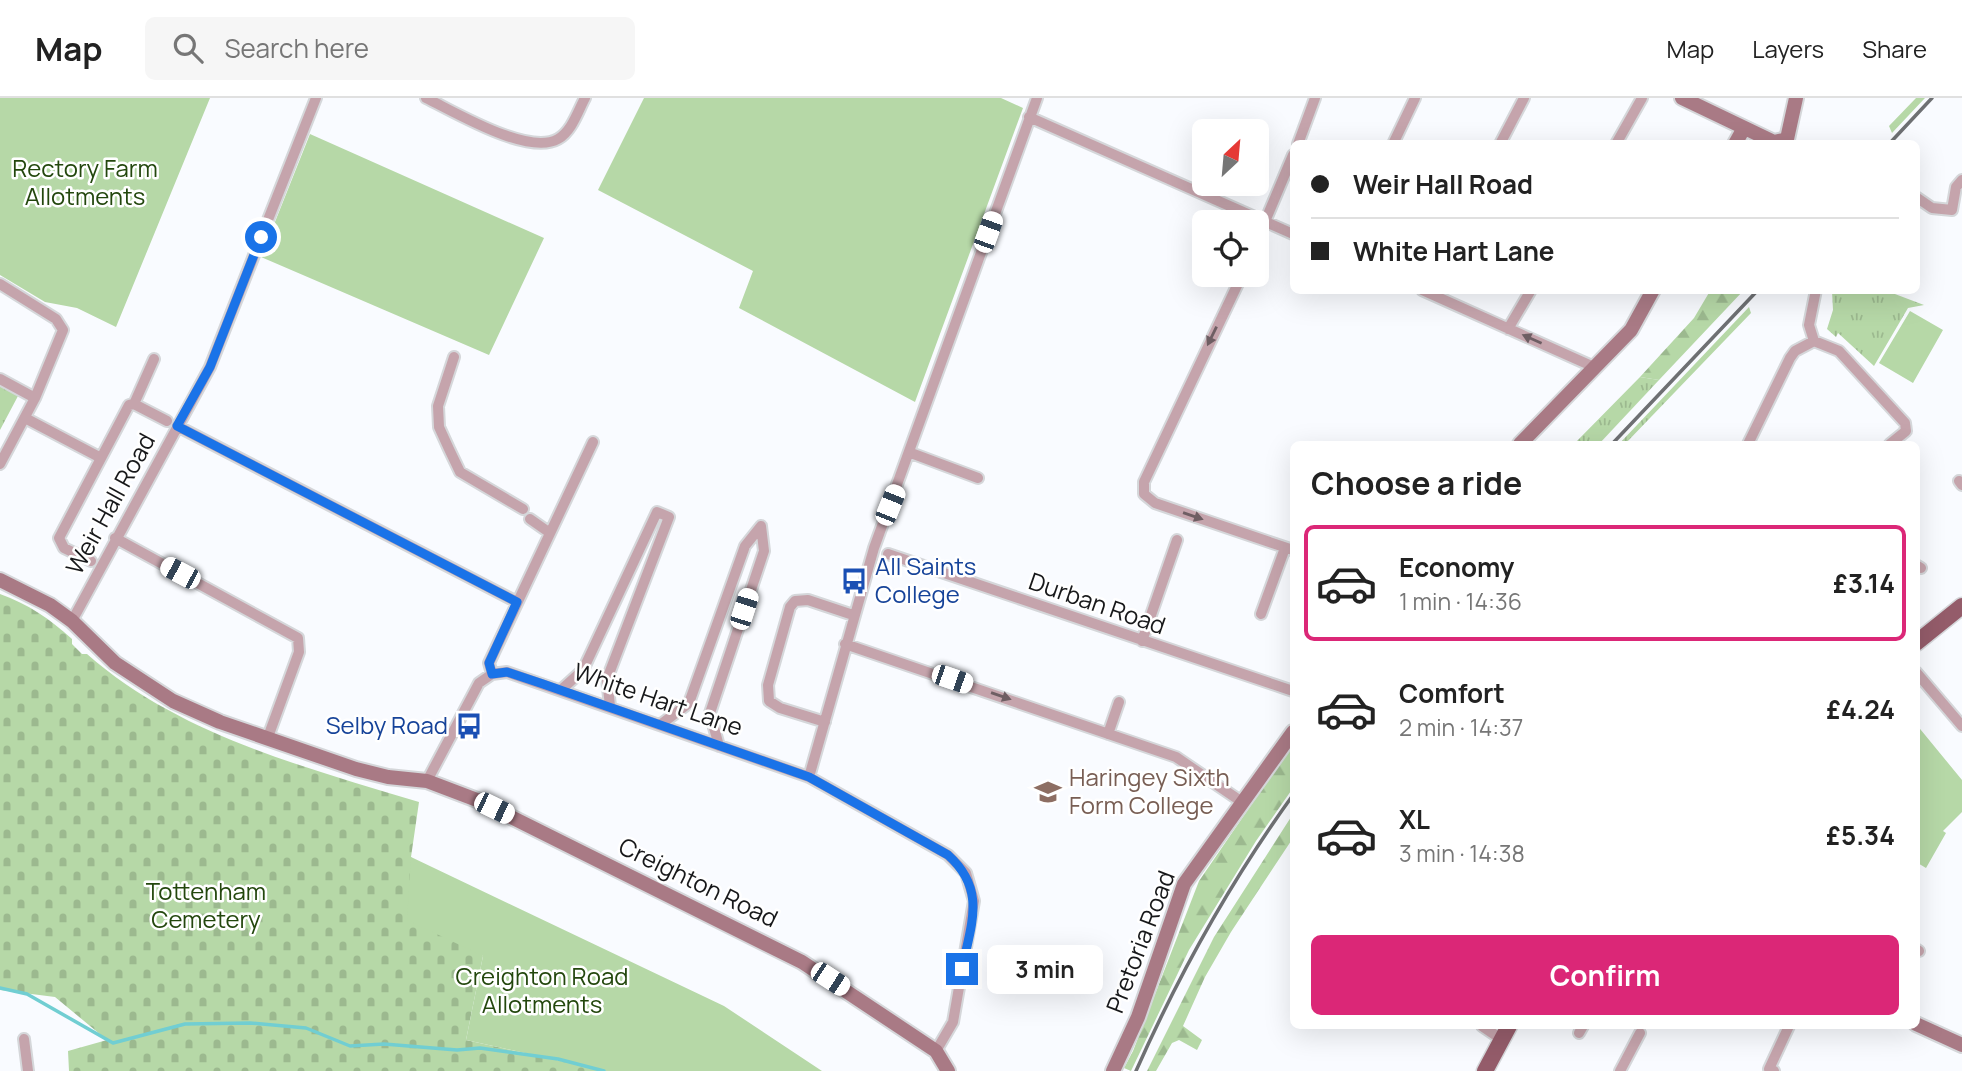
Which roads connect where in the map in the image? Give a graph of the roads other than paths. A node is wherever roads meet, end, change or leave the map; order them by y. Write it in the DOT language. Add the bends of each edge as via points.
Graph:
graph roads {
  1 [pos="317,98"];
  2 [pos="426,98"];
  3 [pos="584,98"];
  4 [pos="1037,98"];
  5 [pos="1315,98"];
  6 [pos="1415,98"];
  7 [pos="1524,98"];
  8 [pos="1642,98"];
  9 [pos="1682,98"];
  10 [pos="1797,98"];
  11 [pos="1029,117"];
  12 [pos="1744,128"];
  13 [pos="1299,140"];
  14 [pos="1395,140"];
  15 [pos="1502,140"];
  16 [pos="1618,140"];
  17 [pos="1737,140"];
  18 [pos="1773,140"];
  19 [pos="1786,140"];
  20 [pos="1290,162"];
  21 [pos="1962,180"];
  22 [pos="1920,200"];
  23 [pos="1239,210"];
  24 [pos="1952,210"];
  25 [pos="1269,215"];
  26 [pos="1962,219"];
  27 [pos="1269,223"];
  28 [pos="1290,233"];
  29 [pos="0,284"];
  30 [pos="1236,287"];
  31 [pos="1430,294"];
  32 [pos="1529,294"];
  33 [pos="1651,294"];
  34 [pos="1815,294"];
  35 [pos="1508,329"];
  36 [pos="1814,341"];
  37 [pos="454,357"];
  38 [pos="155,359"];
  39 [pos="1594,367"];
  40 [pos="0,379"];
  41 [pos="35,398"];
  42 [pos="131,404"];
  43 [pos="25,418"];
  44 [pos="172,424"];
  45 [pos="1523,441"];
  46 [pos="1749,441"];
  47 [pos="1892,441"];
  48 [pos="593,442"];
  49 [pos="911,453"];
  50 [pos="101,458"];
  51 [pos="0,464"];
  52 [pos="978,478"];
  53 [pos="523,509"];
  54 [pos="530,519"];
  55 [pos="550,533"];
  56 [pos="115,538"];
  57 [pos="1177,540"];
  58 [pos="1289,549"];
  59 [pos="888,554"];
  60 [pos="91,561"];
  61 [pos="634,563"];
  62 [pos="648,570"];
  63 [pos="0,580"];
  64 [pos="517,602"];
  65 [pos="724,603"];
  66 [pos="1962,606"];
  67 [pos="744,609"];
  68 [pos="1261,614"];
  69 [pos="853,615"];
  70 [pos="72,621"];
  71 [pos="1920,640"];
  72 [pos="1142,641"];
  73 [pos="845,643"];
  74 [pos="492,674"];
  75 [pos="1920,677"];
  76 [pos="561,690"];
  77 [pos="1290,690"];
  78 [pos="1119,702"];
  79 [pos="610,706"];
  80 [pos="825,722"];
  81 [pos="660,725"];
  82 [pos="1962,726"];
  83 [pos="1108,734"];
  84 [pos="268,737"];
  85 [pos="1290,737"];
  86 [pos="719,746"];
  87 [pos="809,777"];
  88 [pos="426,781"];
  89 [pos="1242,802"];
  90 [pos="1920,1026"];
  91 [pos="1788,1029"];
  92 [pos="1505,1032"];
  93 [pos="1640,1033"];
  94 [pos="24,1038"];
  95 [pos="1962,1045"];
  96 [pos="936,1051"];
  97 [pos="1772,1070"];
  98 [pos="28,1071"];
  99 [pos="948,1071"];
  100 [pos="1113,1071"];
  101 [pos="1485,1071"];
  102 [pos="1620,1071"];
  1 -- 44 [label="street, Weir Hall Road" via="210,367"];
  2 -- 3 [label="street" via="513,138 536,143 559,138 569,129"];
  4 -- 11 [label="street"];
  5 -- 13 [label="street"];
  6 -- 14 [label="street"];
  7 -- 15 [label="street"];
  8 -- 16 [label="street"];
  9 -- 12 [label="street"];
  10 -- 19 [label="street"];
  11 -- 23 [label="street"];
  11 -- 49 [label="street"];
  12 -- 17 [label="street"];
  12 -- 18 [label="street"];
  20 -- 25 [label="street"];
  21 -- 24 [label="street"];
  22 -- 24 [label="street" via="1932,208"];
  24 -- 26 [label="street"];
  27 -- 28 [label="street"];
  29 -- 41 [label="street" via="62,326 61,341"];
  30 -- 58 [label="street, one-way" via="1144,482 1144,494 1154,503"];
  31 -- 35 [label="street"];
  32 -- 35 [label="street"];
  33 -- 39 [label="street" via="1631,330"];
  34 -- 36 [label="street" via="1809,324"];
  39 -- 35 [label="street, one-way"];
  36 -- 46 [label="street" via="1790,358"];
  36 -- 47 [label="street" via="1839,351 1907,426"];
  37 -- 53 [label="street" via="438,406 439,426 449,449 460,472"];
  38 -- 42 [label="street"];
  39 -- 45 [label="street"];
  40 -- 41 [label="street"];
  41 -- 43 [label="street"];
  42 -- 44 [label="street"];
  42 -- 50 [label="street"];
  43 -- 50 [label="street"];
  43 -- 51 [label="street"];
  44 -- 56 [label="street, Weir Hall Road"];
  44 -- 64 [label="street"];
  48 -- 55 [label="street"];
  49 -- 52 [label="street"];
  49 -- 69 [label="street"];
  50 -- 60 [label="street" via="59,542"];
  54 -- 55 [label="street"];
  55 -- 64 [label="street"];
  56 -- 70 [label="street, Weir Hall Road"];
  56 -- 84 [label="street" via="298,638 299,652"];
  57 -- 72 [label="street"];
  58 -- 68 [label="street"];
  59 -- 72 [label="street, Durban Road"];
  61 -- 62 [label="street"];
  61 -- 62 [label="street" via="657,512 669,517"];
  61 -- 76 [label="street" via="583,670"];
  62 -- 79 [label="street" via="607,679"];
  63 -- 70 [label="street"];
  64 -- 74 [label="street" via="489,663"];
  65 -- 67 [label="street"];
  65 -- 67 [label="street" via="745,546 761,526 764,551"];
  65 -- 81 [label="street" via="690,703"];
  66 -- 71 [label="main road"];
  67 -- 86 [label="street" via="710,713"];
  69 -- 73 [label="street"];
  69 -- 80 [label="street" via="808,600 795,601 768,685 769,701"];
  70 -- 84 [label="street" via="115,663 173,701"];
  72 -- 77 [label="street, Durban Road"];
  73 -- 80 [label="street"];
  73 -- 83 [label="street, one-way"];
  74 -- 76 [label="street, White Hart Lane" via="507,672"];
  74 -- 88 [label="street" via="479,683"];
  75 -- 82 [label="street"];
  76 -- 79 [label="street, White Hart Lane"];
  78 -- 83 [label="street"];
  79 -- 81 [label="street, White Hart Lane"];
  80 -- 87 [label="street"];
  81 -- 86 [label="street, White Hart Lane"];
  83 -- 89 [label="street" via="1177,757"];
  84 -- 88 [label="street" via="356,769"];
  85 -- 89 [label="street, Pretoria Road"];
  86 -- 87 [label="street, White Hart Lane"];
  87 -- 96 [label="street, White Hart Lane" via="924,839 966,873 973,892 972,918 953,1022"];
  88 -- 96 [label="street, Creighton Road" via="477,800 776,948"];
  89 -- 100 [label="street, Pretoria Road" via="1184,884 1138,1017"];
  90 -- 95 [label="street"];
  91 -- 97 [label="street"];
  92 -- 101 [label="main road"];
  93 -- 102 [label="street"];
  94 -- 98 [label="street"];
  96 -- 99 [label="street"];
}
